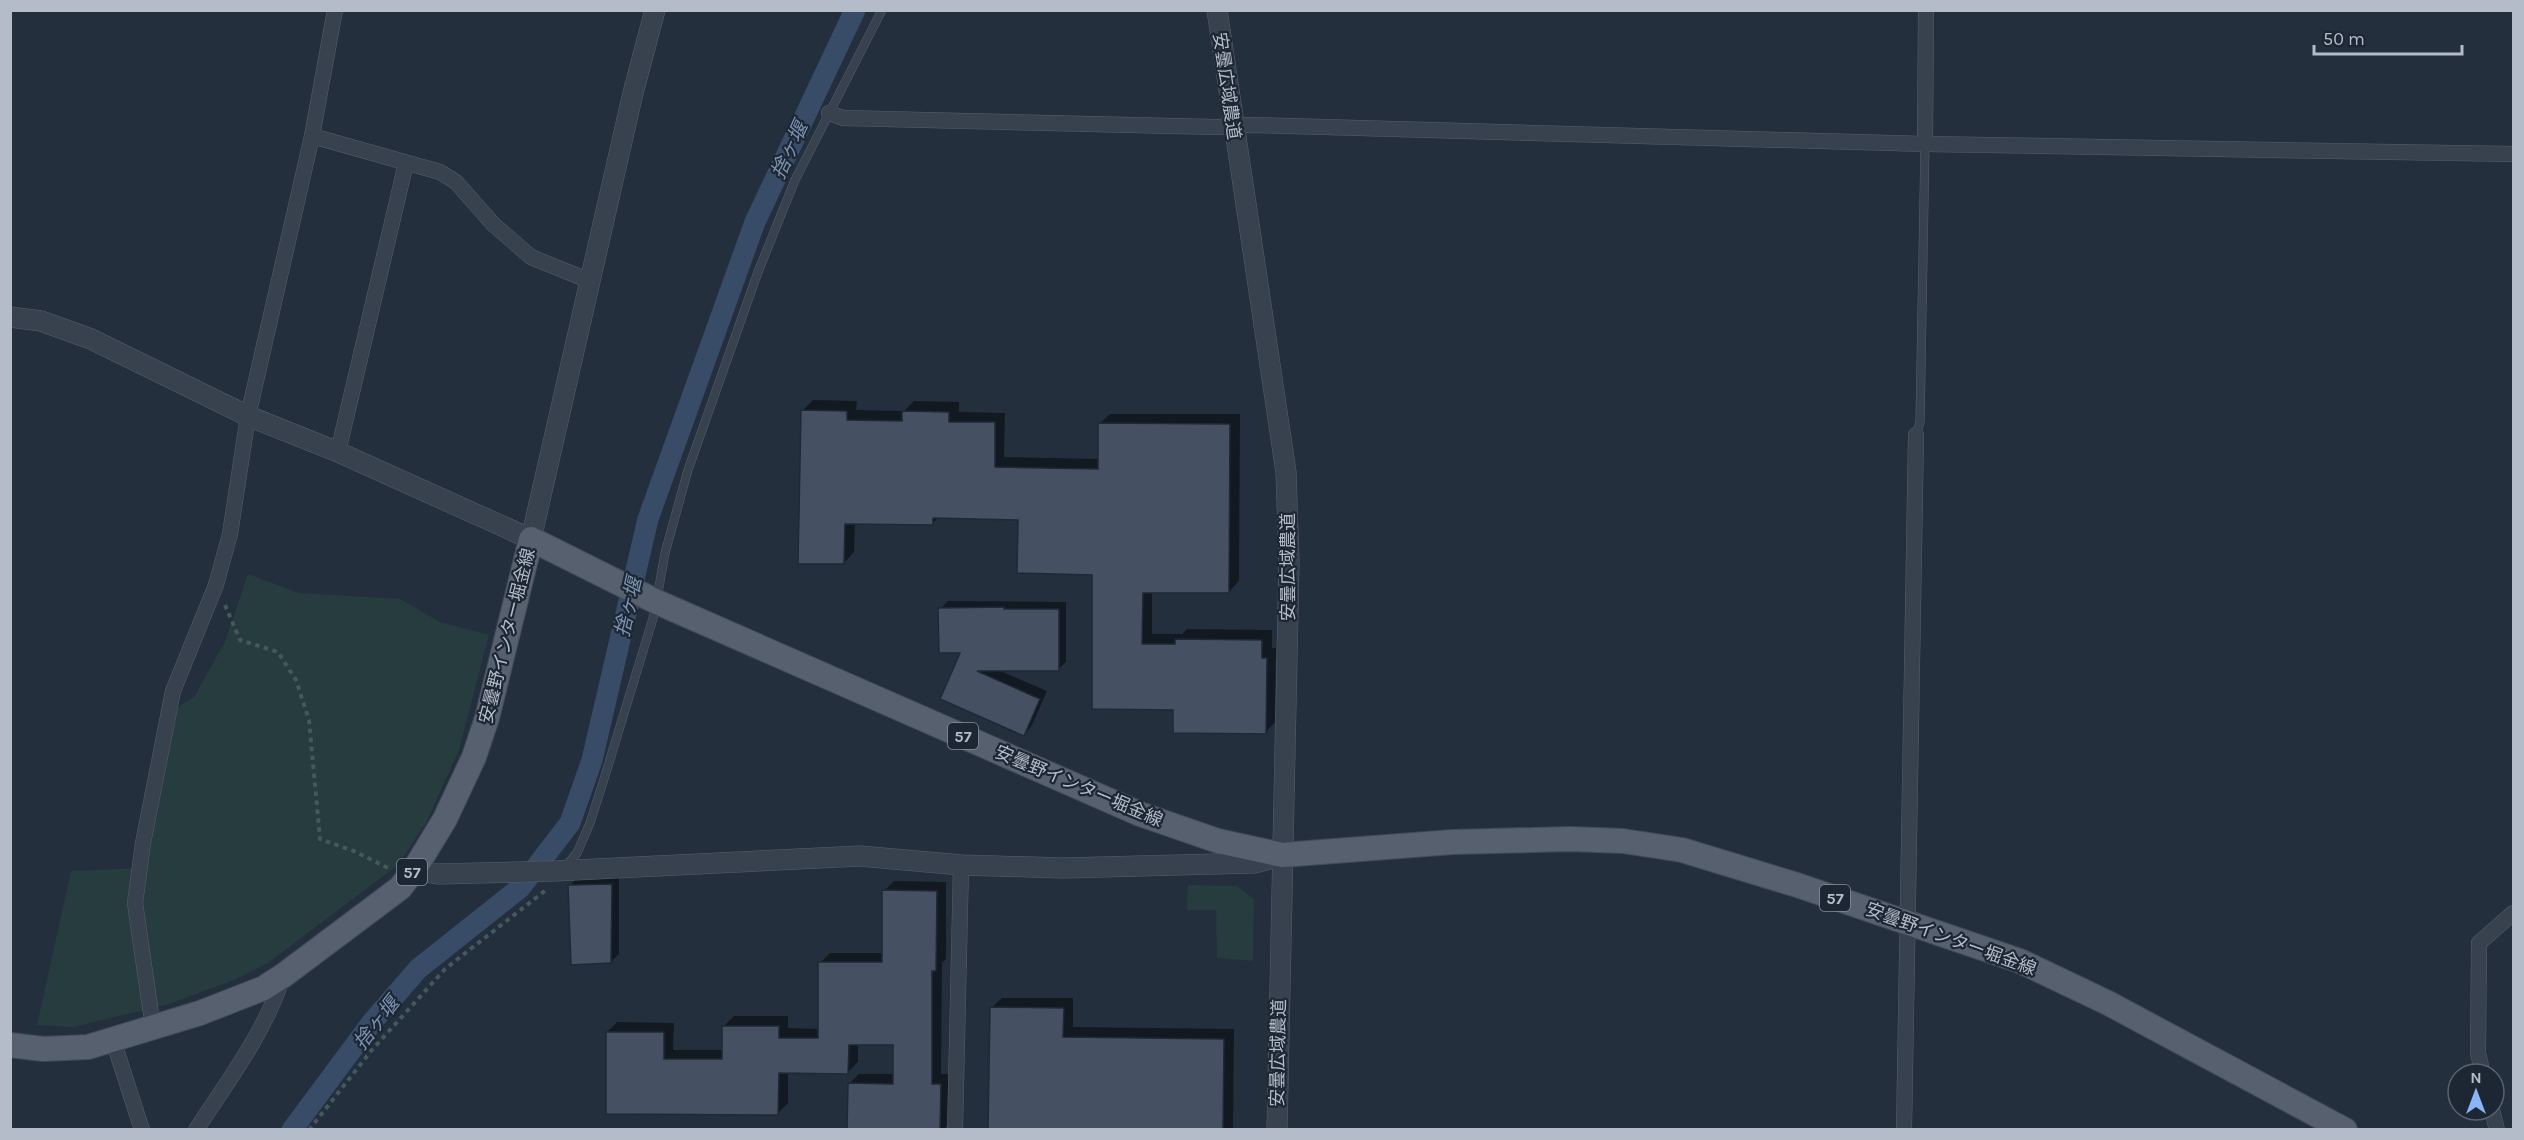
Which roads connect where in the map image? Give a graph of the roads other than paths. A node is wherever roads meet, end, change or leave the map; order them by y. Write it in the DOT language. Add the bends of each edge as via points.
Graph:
graph roads {
  1 [pos="335,10"];
  2 [pos="655,10"];
  3 [pos="882,10"];
  4 [pos="1217,10"];
  5 [pos="1926,10"];
  6 [pos="830,113"];
  7 [pos="1232,125"];
  8 [pos="312,136"];
  9 [pos="1925,144"];
  10 [pos="2514,154"];
  11 [pos="406,163"];
  12 [pos="590,281"];
  13 [pos="10,317"];
  14 [pos="248,416"];
  15 [pos="1916,435"];
  16 [pos="338,452"];
  17 [pos="531,539"];
  18 [pos="654,600"];
  19 [pos="1282,855"];
  20 [pos="961,865"];
  21 [pos="406,872"];
  22 [pos="556,876"];
  23 [pos="2513,913"];
  24 [pos="1906,922"];
  25 [pos="284,975"];
  26 [pos="154,1028"];
  27 [pos="112,1040"];
  28 [pos="10,1045"];
  29 [pos="2480,1062"];
  30 [pos="142,1130"];
  31 [pos="196,1130"];
  32 [pos="955,1130"];
  33 [pos="1276,1130"];
  34 [pos="1904,1130"];
  35 [pos="2345,1130"];
  1 -- 8 [label="street"];
  2 -- 12 [label="street"];
  3 -- 6 [label="lane"];
  4 -- 7 [label="street, 安曇広域農道"];
  5 -- 9 [label="street"];
  6 -- 7 [label="street" via="843,118"];
  6 -- 18 [label="lane" via="795,180 758,272 688,470"];
  7 -- 9 [label="street"];
  7 -- 19 [label="street, 安曇広域農道" via="1286,472 1289,562"];
  8 -- 11 [label="street"];
  8 -- 14 [label="street"];
  9 -- 10 [label="street"];
  9 -- 15 [label="lane" via="1920,422"];
  11 -- 12 [label="street" via="440,172 456,182 493,224 531,257"];
  11 -- 16 [label="street"];
  12 -- 17 [label="street"];
  13 -- 14 [label="street" via="41,321 91,339"];
  14 -- 16 [label="street"];
  14 -- 26 [label="street" via="230,534 216,585 173,691 143,843 135,903"];
  15 -- 24 [label="street"];
  16 -- 17 [label="street"];
  17 -- 18 [label="main road, 安曇野インター堀金線 / 57"];
  17 -- 21 [label="main road, 安曇野インター堀金線 / 57" via="488,718 474,757 445,819"];
  18 -- 19 [label="main road, 安曇野インター堀金線 / 57" via="1140,814 1218,841"];
  18 -- 22 [label="lane" via="627,709 590,824 577,852"];
  19 -- 20 [label="street" via="1254,863 1063,868"];
  19 -- 24 [label="main road, 安曇野インター堀金線 / 57" via="1453,842 1623,841 1682,850"];
  19 -- 33 [label="street, 安曇広域農道"];
  20 -- 22 [label="street" via="860,856"];
  20 -- 32 [label="street"];
  21 -- 22 [label="street" via="519,871"];
  21 -- 25 [label="main road, 安曇野インター堀金線 / 57" via="400,888"];
  23 -- 29 [label="street" via="2479,943"];
  24 -- 34 [label="street"];
  24 -- 35 [label="main road, 安曇野インター堀金線 / 57" via="2020,961 2108,1003"];
  25 -- 26 [label="main road, 安曇野インター堀金線 / 57" via="243,996"];
  25 -- 31 [label="street" via="251,1044"];
  26 -- 27 [label="main road, 安曇野インター堀金線 / 57"];
  27 -- 28 [label="main road, 安曇野インター堀金線 / 57" via="63,1050"];
  27 -- 30 [label="street"];
}
